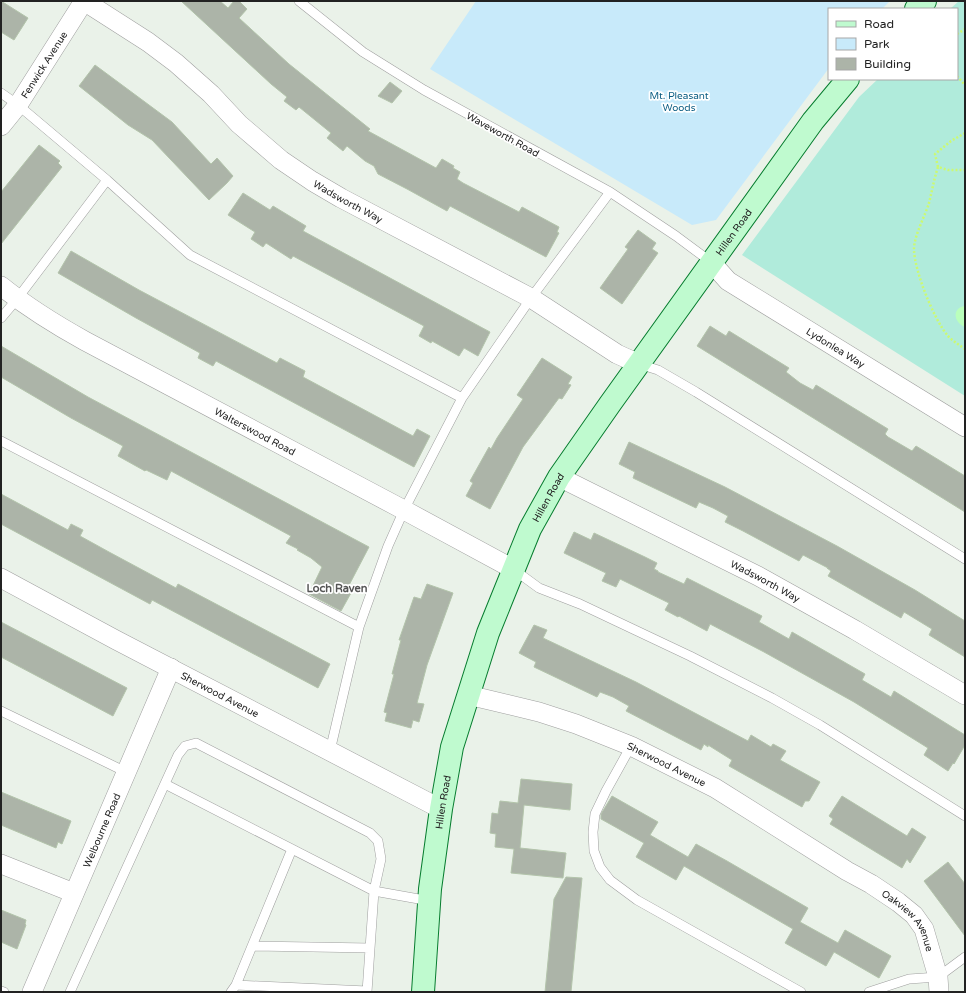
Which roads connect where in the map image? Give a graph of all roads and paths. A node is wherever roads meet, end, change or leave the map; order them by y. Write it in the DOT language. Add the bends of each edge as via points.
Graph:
graph roads {
  1 [pos="84,1"];
  2 [pos="299,1"];
  3 [pos="925,1"];
  4 [pos="917,8"];
  5 [pos="958,77"];
  6 [pos="847,80"];
  7 [pos="965,85"];
  8 [pos="1,92"];
  9 [pos="18,105"];
  10 [pos="1,126"];
  11 [pos="965,134"];
  12 [pos="938,167"];
  13 [pos="965,170"];
  14 [pos="107,180"];
  15 [pos="610,192"];
  16 [pos="711,262"];
  17 [pos="1,286"];
  18 [pos="531,298"];
  19 [pos="17,299"];
  20 [pos="1,318"];
  21 [pos="965,349"];
  22 [pos="639,364"];
  23 [pos="462,398"];
  24 [pos="965,426"];
  25 [pos="1,441"];
  26 [pos="559,477"];
  27 [pos="404,510"];
  28 [pos="965,558"];
  29 [pos="513,569"];
  30 [pos="1,578"];
  31 [pos="359,627"];
  32 [pos="171,668"];
  33 [pos="468,695"];
  34 [pos="965,695"];
  35 [pos="1,711"];
  36 [pos="631,746"];
  37 [pos="330,751"];
  38 [pos="126,772"];
  39 [pos="165,784"];
  40 [pos="440,809"];
  41 [pos="965,816"];
  42 [pos="292,849"];
  43 [pos="1,864"];
  44 [pos="847,871"];
  45 [pos="374,891"];
  46 [pos="74,893"];
  47 [pos="430,901"];
  48 [pos="252,946"];
  49 [pos="370,948"];
  50 [pos="965,956"];
  51 [pos="938,984"];
  52 [pos="233,989"];
  53 [pos="32,992"];
  54 [pos="70,992"];
  55 [pos="367,992"];
  56 [pos="423,992"];
  57 [pos="801,992"];
  58 [pos="869,992"];
  1 -- 9 [label="street, Fenwick Avenue"];
  1 -- 18 [label="street, Wadsworth Way" via="176,63 211,94 239,124 281,160 312,181"];
  2 -- 15 [label="lane, Waveworth Road" via="363,52 424,90"];
  3 -- 4 [label="street"];
  5 -- 7 [label="path"];
  6 -- 16 [label="street, Hillen Road" via="813,120"];
  8 -- 9 [label="lane"];
  9 -- 10 [label="street, Fenwick Avenue"];
  9 -- 14 [label="lane"];
  11 -- 12 [label="path" via="936,153"];
  12 -- 13 [label="path"];
  12 -- 21 [label="path" via="915,241 915,260 927,298 937,318 948,335"];
  14 -- 19 [label="lane"];
  14 -- 23 [label="lane" via="190,255"];
  15 -- 16 [label="lane, Waveworth Road"];
  15 -- 18 [label="lane"];
  16 -- 22 [label="street, Hillen Road"];
  16 -- 24 [label="street, Lydonlea Way" via="728,281"];
  17 -- 19 [label="street, Walterswood Road"];
  18 -- 22 [label="street, Wadsworth Way" via="617,354"];
  18 -- 23 [label="lane"];
  19 -- 20 [label="lane"];
  19 -- 27 [label="street, Walterswood Road" via="79,338"];
  22 -- 26 [label="street, Hillen Road"];
  22 -- 28 [label="lane" via="658,370 690,389"];
  23 -- 27 [label="lane"];
  25 -- 31 [label="lane"];
  26 -- 29 [label="street, Hillen Road" via="530,529"];
  26 -- 34 [label="street, Wadsworth Way" via="758,576"];
  27 -- 29 [label="street, Walterswood Road"];
  27 -- 31 [label="lane" via="388,546"];
  29 -- 33 [label="street, Hillen Road" via="488,633"];
  29 -- 41 [label="lane" via="539,588 580,604 772,698 820,725"];
  30 -- 32 [label="street, Sherwood Avenue"];
  31 -- 37 [label="lane"];
  32 -- 37 [label="street, Sherwood Avenue"];
  32 -- 38 [label="street, Welbourne Road"];
  33 -- 36 [label="street, Sherwood Avenue" via="538,712"];
  33 -- 40 [label="street, Hillen Road" via="452,747"];
  35 -- 38 [label="lane"];
  36 -- 44 [label="street, Sherwood Avenue" via="715,788"];
  36 -- 57 [label="lane" via="595,814 594,851 600,867 610,880 637,900"];
  37 -- 40 [label="street, Sherwood Avenue"];
  38 -- 46 [label="street, Welbourne Road"];
  39 -- 42 [label="lane"];
  39 -- 45 [label="lane" via="178,755 185,746 196,743 370,833 378,841 381,859"];
  39 -- 54 [label="lane"];
  40 -- 47 [label="street, Hillen Road"];
  42 -- 45 [label="lane"];
  42 -- 48 [label="lane"];
  43 -- 46 [label="street"];
  44 -- 51 [label="street, Oakview Avenue" via="871,884 914,915 924,929"];
  45 -- 47 [label="lane"];
  45 -- 49 [label="lane"];
  46 -- 53 [label="street, Welbourne Road"];
  47 -- 56 [label="street, Hillen Road"];
  48 -- 49 [label="lane"];
  48 -- 52 [label="lane"];
  49 -- 55 [label="lane"];
  50 -- 51 [label="lane"];
  51 -- 58 [label="lane" via="909,979"];
  52 -- 55 [label="lane"];
}
